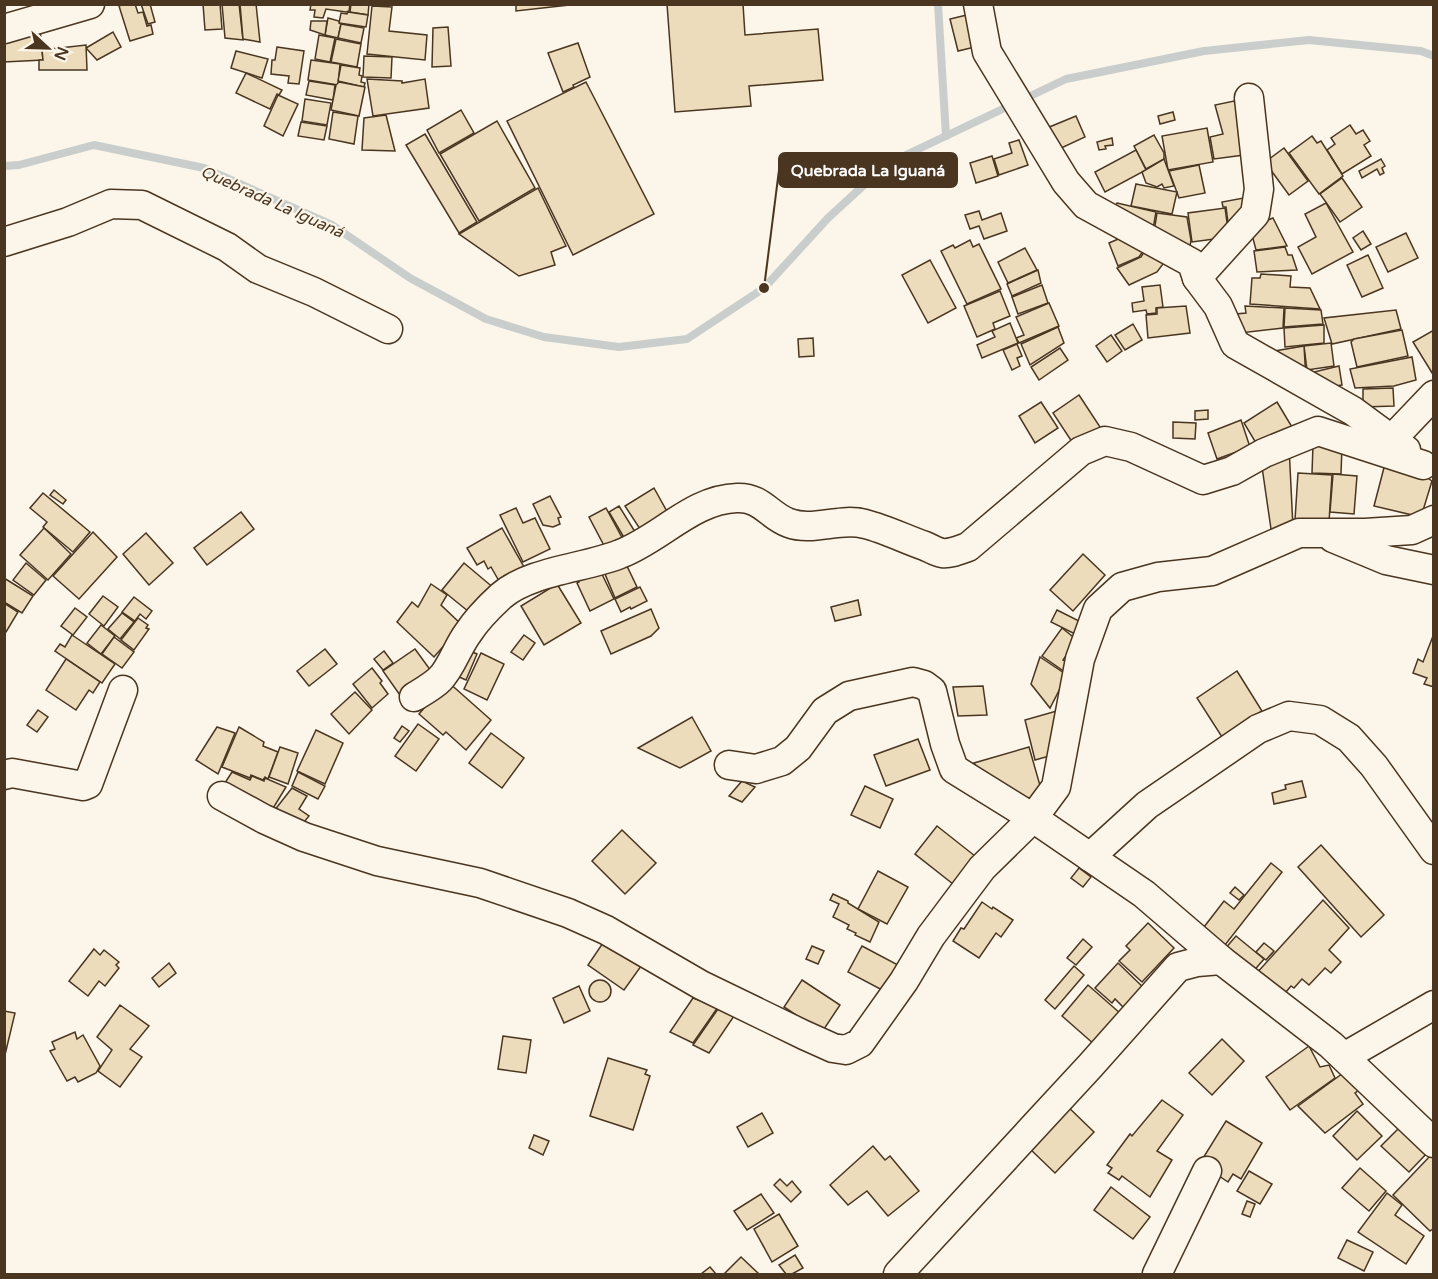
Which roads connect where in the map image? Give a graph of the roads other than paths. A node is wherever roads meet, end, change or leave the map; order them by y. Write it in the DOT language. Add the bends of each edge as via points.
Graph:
graph roads {
  1 [pos="90,4"];
  2 [pos="978,4"];
  3 [pos="4,29"];
  4 [pos="1249,98"];
  5 [pos="4,242"];
  6 [pos="1197,278"];
  7 [pos="388,329"];
  8 [pos="1434,395"];
  9 [pos="1392,439"];
  10 [pos="1428,468"];
  11 [pos="1434,520"];
  12 [pos="1314,531"];
  13 [pos="1434,570"];
  14 [pos="123,690"];
  15 [pos="414,697"];
  16 [pos="729,765"];
  17 [pos="4,775"];
  18 [pos="222,796"];
  19 [pos="1033,818"];
  20 [pos="1434,850"];
  21 [pos="1090,857"];
  22 [pos="1221,960"];
  23 [pos="1434,1005"];
  24 [pos="1344,1057"];
  25 [pos="1431,1136"];
  26 [pos="1207,1171"];
  27 [pos="898,1275"];
  28 [pos="1157,1275"];
  1 -- 3 [label="street"];
  2 -- 6 [label="street" via="987,52 1066,182 1086,205 1192,263"];
  4 -- 6 [label="street" via="1260,189 1254,214"];
  5 -- 7 [label="street" via="111,204 142,206 227,247 258,269"];
  6 -- 9 [label="street" via="1218,306 1235,344 1353,411"];
  8 -- 9 [label="street"];
  9 -- 10 [label="street"];
  10 -- 15 [label="street" via="1318,431 1232,471 1203,480 1131,447 1105,441 1081,451 968,547 941,553 865,524 799,526 752,500 707,503 622,554 528,581 503,594 468,632 445,674"];
  11 -- 12 [label="street" via="1412,530"];
  12 -- 13 [label="street" via="1386,560"];
  12 -- 19 [label="street" via="1299,533 1212,570 1158,577 1122,587 1098,609 1080,659 1056,787"];
  14 -- 17 [label="street" via="88,784"];
  16 -- 19 [label="street" via="756,769 782,761 798,748 825,711 849,696 913,682 932,691 954,769"];
  18 -- 19 [label="street" via="304,837 377,861 480,883 568,912 701,985 804,1035 846,1050 860,1043 982,868"];
  19 -- 21 [label="street"];
  20 -- 21 [label="street" via="1349,738 1320,720 1289,716 1258,729 1147,805"];
  21 -- 22 [label="street" via="1144,894"];
  22 -- 24 [label="street"];
  22 -- 27 [label="street" via="1178,966"];
  23 -- 24 [label="street"];
  24 -- 25 [label="street"];
  26 -- 28 [label="street"];
}
